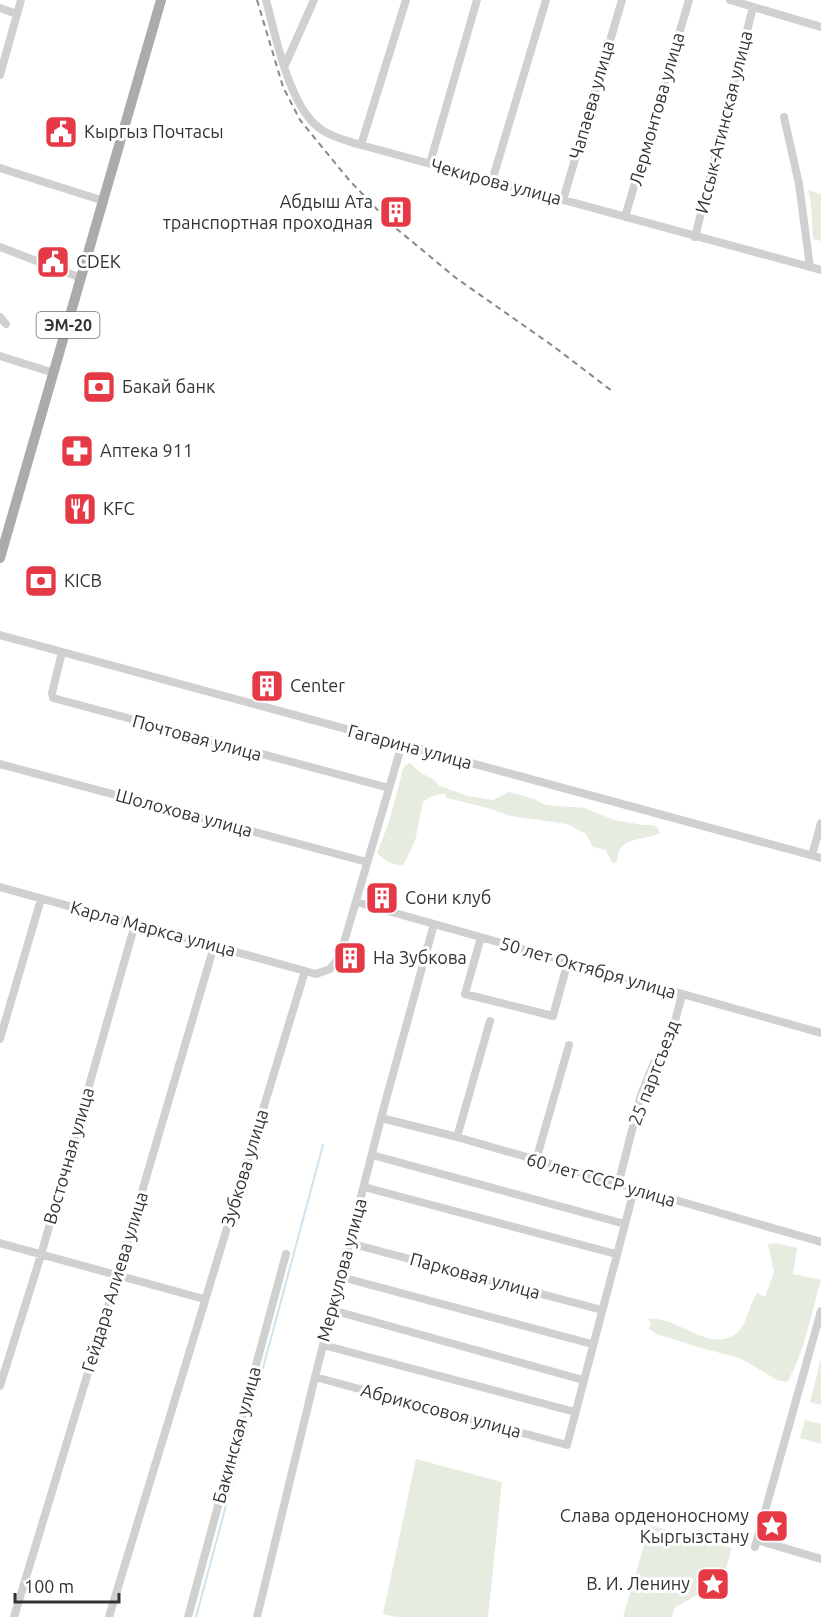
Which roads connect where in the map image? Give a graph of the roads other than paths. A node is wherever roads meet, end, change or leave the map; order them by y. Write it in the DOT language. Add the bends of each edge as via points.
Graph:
graph roads {
  1 [pos="21,0"];
  2 [pos="161,0"];
  3 [pos="266,0"];
  4 [pos="314,0"];
  5 [pos="406,0"];
  6 [pos="477,0"];
  7 [pos="546,0"];
  8 [pos="622,0"];
  9 [pos="689,0"];
  10 [pos="729,0"];
  11 [pos="753,7"];
  12 [pos="0,8"];
  13 [pos="17,14"];
  14 [pos="821,27"];
  15 [pos="285,65"];
  16 [pos="0,75"];
  17 [pos="784,117"];
  18 [pos="361,145"];
  19 [pos="430,164"];
  20 [pos="0,168"];
  21 [pos="492,181"];
  22 [pos="563,200"];
  23 [pos="104,201"];
  24 [pos="625,217"];
  25 [pos="695,237"];
  26 [pos="0,247"];
  27 [pos="810,267"];
  28 [pos="821,270"];
  29 [pos="81,278"];
  30 [pos="0,356"];
  31 [pos="54,373"];
  32 [pos="0,558"];
  33 [pos="0,635"];
  34 [pos="62,652"];
  35 [pos="402,744"];
  36 [pos="0,764"];
  37 [pos="388,788"];
  38 [pos="821,823"];
  39 [pos="817,856"];
  40 [pos="367,862"];
  41 [pos="0,887"];
  42 [pos="41,899"];
  43 [pos="356,902"];
  44 [pos="135,924"];
  45 [pos="434,924"];
  46 [pos="481,937"];
  47 [pos="214,946"];
  48 [pos="568,961"];
  49 [pos="305,970"];
  50 [pos="682,995"];
  51 [pos="490,1021"];
  52 [pos="821,1033"];
  53 [pos="0,1039"];
  54 [pos="569,1045"];
  55 [pos="381,1118"];
  56 [pos="457,1137"];
  57 [pos="372,1155"];
  58 [pos="536,1160"];
  59 [pos="618,1185"];
  60 [pos="364,1187"];
  61 [pos="634,1190"];
  62 [pos="625,1224"];
  63 [pos="821,1242"];
  64 [pos="0,1243"];
  65 [pos="349,1243"];
  66 [pos="286,1254"];
  67 [pos="616,1254"];
  68 [pos="41,1255"];
  69 [pos="117,1276"];
  70 [pos="340,1277"];
  71 [pos="204,1299"];
  72 [pos="332,1310"];
  73 [pos="602,1310"];
  74 [pos="821,1311"];
  75 [pos="592,1344"];
  76 [pos="323,1345"];
  77 [pos="315,1377"];
  78 [pos="583,1380"];
  79 [pos="0,1386"];
  80 [pos="575,1412"];
  81 [pos="821,1559"];
  82 [pos="14,1617"];
  83 [pos="109,1617"];
  84 [pos="188,1617"];
  85 [pos="257,1617"];
  1 -- 13 [label="street"];
  2 -- 23 [label="main road, ЭМ-20"];
  3 -- 15 [label="street, Чекирова улица"];
  4 -- 15 [label="street"];
  5 -- 18 [label="street"];
  6 -- 19 [label="street"];
  7 -- 21 [label="street"];
  8 -- 22 [label="street, Чапаева улица"];
  9 -- 24 [label="street, Лермонтова улица"];
  10 -- 11 [label="street"];
  11 -- 14 [label="street"];
  11 -- 25 [label="street, Иссык-Атинская улица"];
  12 -- 13 [label="street"];
  13 -- 16 [label="street"];
  15 -- 18 [label="street, Чекирова улица" via="292,90 321,130"];
  17 -- 27 [label="street" via="799,184"];
  18 -- 19 [label="street, Чекирова улица"];
  19 -- 21 [label="street, Чекирова улица"];
  20 -- 23 [label="street"];
  21 -- 22 [label="street, Чекирова улица"];
  22 -- 24 [label="street, Чекирова улица"];
  23 -- 29 [label="main road, ЭМ-20"];
  24 -- 25 [label="street, Чекирова улица"];
  25 -- 27 [label="street, Чекирова улица"];
  26 -- 29 [label="street"];
  27 -- 28 [label="street, Чекирова улица"];
  29 -- 31 [label="main road, ЭМ-20"];
  30 -- 31 [label="street"];
  31 -- 32 [label="main road, ЭМ-20"];
  33 -- 34 [label="street, Гагарина улица"];
  34 -- 35 [label="street, Гагарина улица"];
  34 -- 37 [label="street, Почтовая улица" via="53,698"];
  35 -- 37 [label="street"];
  35 -- 39 [label="street, Гагарина улица"];
  36 -- 40 [label="street, Шолохова улица"];
  37 -- 40 [label="street"];
  38 -- 39 [label="street"];
  40 -- 43 [label="street"];
  41 -- 42 [label="street, Карла Маркса улица"];
  42 -- 44 [label="street, Карла Маркса улица"];
  42 -- 53 [label="street"];
  43 -- 45 [label="street, 50 лет Октября улица"];
  43 -- 49 [label="street" via="340,956 330,969 316,974"];
  44 -- 47 [label="street, Карла Маркса улица"];
  44 -- 68 [label="street, Восточная улица"];
  45 -- 46 [label="street, 50 лет Октября улица"];
  45 -- 55 [label="street, Меркулова улица"];
  46 -- 48 [label="street, 50 лет Октября улица"];
  46 -- 48 [label="street" via="465,994 553,1016"];
  47 -- 49 [label="street, Карла Маркса улица"];
  47 -- 69 [label="street, Гейдара Алиева улица"];
  48 -- 50 [label="street, 50 лет Октября улица"];
  49 -- 71 [label="street, Зубкова улица"];
  50 -- 52 [label="street, 50 лет Октября улица"];
  50 -- 59 [label="street, 25 партсъезд" via="668,1047 654,1063 641,1095"];
  51 -- 56 [label="street"];
  54 -- 58 [label="street"];
  55 -- 56 [label="street, 60 лет СССР улица"];
  55 -- 57 [label="street, Меркулова улица"];
  56 -- 58 [label="street, 60 лет СССР улица"];
  57 -- 60 [label="street, Меркулова улица"];
  57 -- 62 [label="street"];
  58 -- 59 [label="street, 60 лет СССР улица"];
  59 -- 61 [label="street, 60 лет СССР улица"];
  60 -- 65 [label="street, Меркулова улица"];
  60 -- 67 [label="street"];
  61 -- 62 [label="street"];
  61 -- 63 [label="street, 60 лет СССР улица"];
  62 -- 67 [label="street"];
  64 -- 68 [label="street"];
  65 -- 70 [label="street, Меркулова улица"];
  65 -- 73 [label="street, Парковая улица"];
  66 -- 84 [label="street, Бакинская улица"];
  67 -- 73 [label="street"];
  68 -- 69 [label="street"];
  68 -- 79 [label="street, Восточная улица"];
  69 -- 71 [label="street"];
  69 -- 82 [label="street, Гейдара Алиева улица"];
  70 -- 72 [label="street, Меркулова улица"];
  70 -- 75 [label="street"];
  71 -- 83 [label="street, Зубкова улица"];
  72 -- 76 [label="street, Меркулова улица"];
  72 -- 78 [label="street"];
  73 -- 75 [label="street"];
  74 -- 81 [label="street" via="756,1543"];
  75 -- 78 [label="street"];
  76 -- 77 [label="street, Меркулова улица"];
  76 -- 80 [label="street"];
  77 -- 80 [label="street, Абрикосовоя улица" via="567,1446"];
  77 -- 85 [label="street, Меркулова улица"];
  78 -- 80 [label="street"];
}
